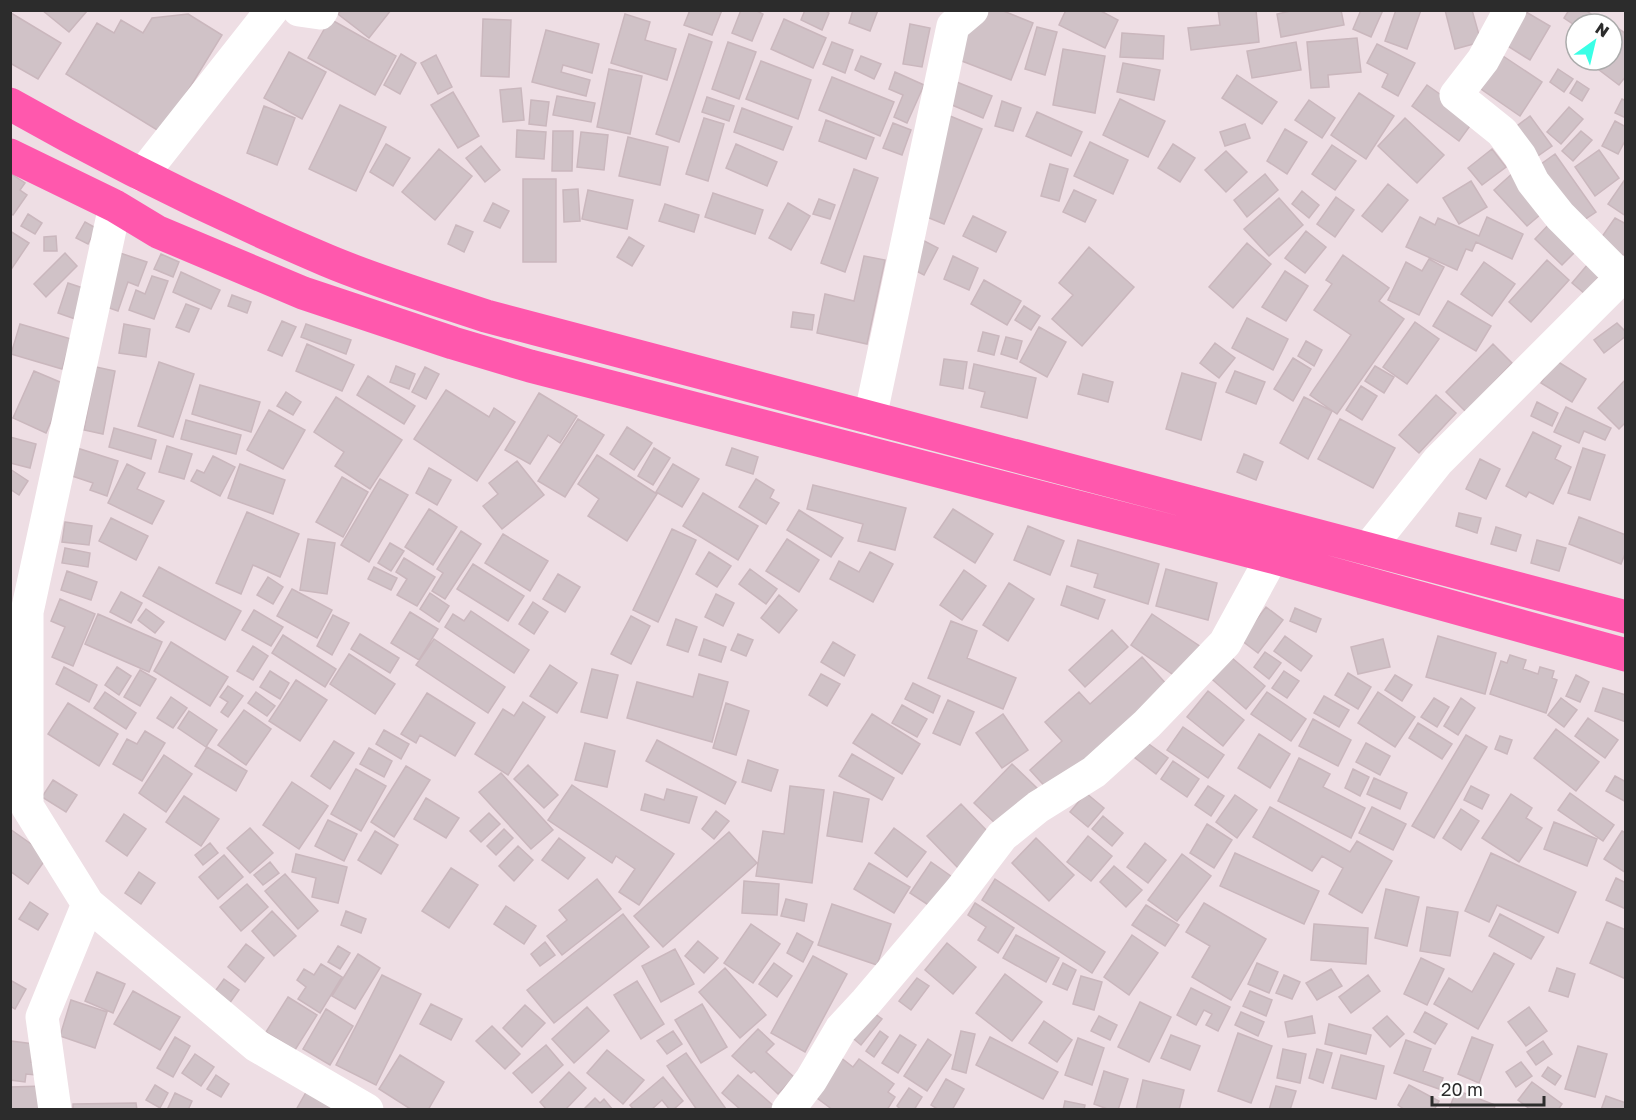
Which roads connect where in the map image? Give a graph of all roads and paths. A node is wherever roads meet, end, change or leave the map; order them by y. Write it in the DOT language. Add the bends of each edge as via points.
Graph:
graph roads {
  1 [pos="272,10"];
  2 [pos="298,10"];
  3 [pos="322,10"];
  4 [pos="972,10"];
  5 [pos="1510,10"];
  6 [pos="10,104"];
  7 [pos="10,155"];
  8 [pos="142,175"];
  9 [pos="115,206"];
  10 [pos="1623,275"];
  11 [pos="870,418"];
  12 [pos="1368,549"];
  13 [pos="1272,557"];
  14 [pos="1626,617"];
  15 [pos="1626,654"];
  16 [pos="19,802"];
  17 [pos="88,904"];
  18 [pos="55,1110"];
  19 [pos="367,1110"];
  20 [pos="788,1110"];
  1 -- 8 [label="street"];
  2 -- 3 [label="street"];
  4 -- 11 [label="street" via="953,26"];
  5 -- 10 [label="street" via="1483,60 1456,95 1502,132 1560,216"];
  6 -- 8 [label="highway"];
  7 -- 9 [label="highway"];
  8 -- 11 [label="highway" via="327,260 408,291 486,316"];
  9 -- 13 [label="highway" via="158,231 303,293 453,343"];
  9 -- 16 [label="street" via="27,612"];
  10 -- 12 [label="street" via="1446,453"];
  11 -- 12 [label="highway"];
  12 -- 14 [label="highway"];
  13 -- 15 [label="highway"];
  13 -- 20 [label="street" via="1226,643 1094,772 1038,807 1002,836 961,890 841,1029"];
  16 -- 17 [label="street"];
  17 -- 18 [label="street" via="42,1017"];
  17 -- 19 [label="street" via="257,1046"];
}
